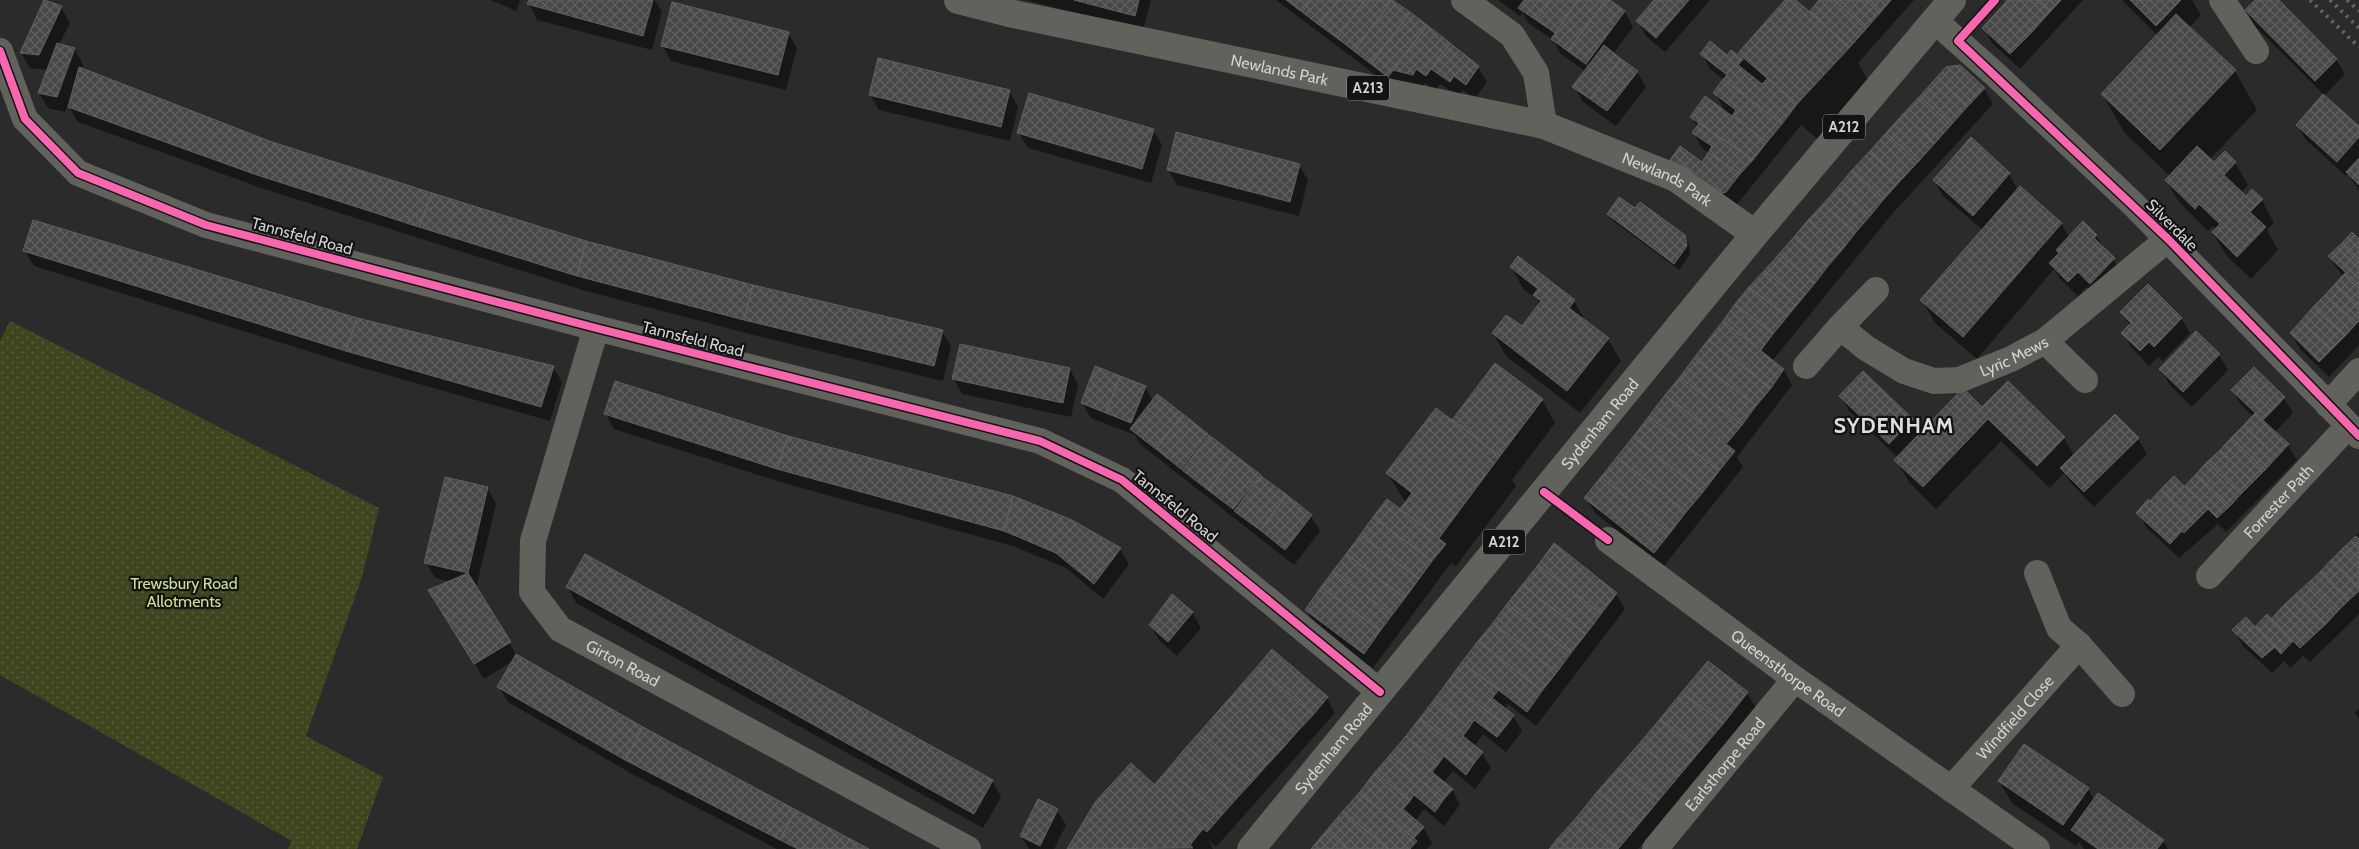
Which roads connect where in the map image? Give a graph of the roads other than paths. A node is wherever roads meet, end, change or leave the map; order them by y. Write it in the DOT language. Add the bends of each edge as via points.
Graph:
graph roads {
  1 [pos="958,0"];
  2 [pos="1464,0"];
  3 [pos="1952,0"];
  4 [pos="2222,0"];
  5 [pos="1934,20"];
  6 [pos="0,51"];
  7 [pos="2256,51"];
  8 [pos="1544,125"];
  9 [pos="1755,234"];
  10 [pos="2168,239"];
  11 [pos="1876,290"];
  12 [pos="596,328"];
  13 [pos="1840,328"];
  14 [pos="2045,341"];
  15 [pos="1806,366"];
  16 [pos="2359,371"];
  17 [pos="2084,380"];
  18 [pos="2328,404"];
  19 [pos="2353,431"];
  20 [pos="1608,540"];
  21 [pos="2037,573"];
  22 [pos="2209,576"];
  23 [pos="2079,644"];
  24 [pos="1795,679"];
  25 [pos="1380,692"];
  26 [pos="2122,694"];
  27 [pos="1951,789"];
  28 [pos="968,849"];
  29 [pos="1251,849"];
  30 [pos="1654,849"];
  31 [pos="2037,849"];
  1 -- 8 [label="main road, Newlands Park / A213"];
  2 -- 8 [label="street" via="1512,35 1536,72"];
  3 -- 5 [label="main road, Sydenham Road / A212"];
  4 -- 7 [label="street"];
  5 -- 9 [label="main road, Sydenham Road / A212"];
  5 -- 10 [label="street, Silverdale"];
  6 -- 12 [label="street, Tannsfeld Road" via="25,119 78,173 206,224"];
  8 -- 9 [label="main road, Newlands Park / A213" via="1676,178"];
  9 -- 25 [label="main road, Sydenham Road / A212"];
  10 -- 14 [label="street, Lyric Mews"];
  10 -- 18 [label="street, Silverdale"];
  11 -- 13 [label="street"];
  12 -- 25 [label="street, Tannsfeld Road" via="1040,441 1122,480"];
  12 -- 28 [label="street, Girton Road" via="533,541 532,592 560,629"];
  13 -- 14 [label="street, Lyric Mews" via="1904,371 1934,381 1959,380"];
  13 -- 15 [label="street"];
  14 -- 17 [label="street"];
  16 -- 18 [label="street"];
  18 -- 19 [label="street, Silverdale"];
  19 -- 22 [label="street, Forrester Path"];
  20 -- 24 [label="street, Queensthorpe Road"];
  21 -- 23 [label="street" via="2059,628"];
  23 -- 26 [label="street"];
  23 -- 27 [label="street, Windfield Close"];
  24 -- 27 [label="street, Queensthorpe Road"];
  24 -- 30 [label="street, Earlsthorpe Road"];
  25 -- 29 [label="main road, Sydenham Road / A212"];
  27 -- 31 [label="street, Queensthorpe Road"];
}
